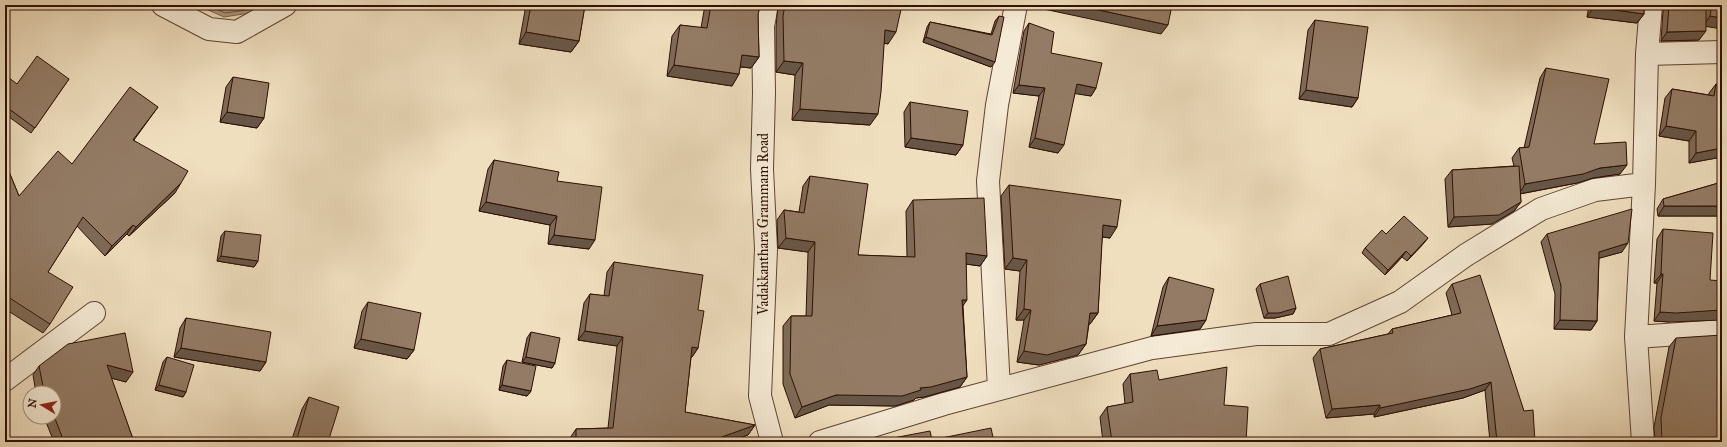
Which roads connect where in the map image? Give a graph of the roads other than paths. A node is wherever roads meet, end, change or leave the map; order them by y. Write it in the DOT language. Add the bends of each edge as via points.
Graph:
graph roads {
  1 [pos="162,5"];
  2 [pos="285,5"];
  3 [pos="767,5"];
  4 [pos="1016,5"];
  5 [pos="1651,5"];
  6 [pos="1722,52"];
  7 [pos="1648,54"];
  8 [pos="1644,184"];
  9 [pos="94,313"];
  10 [pos="1722,331"];
  11 [pos="1636,337"];
  12 [pos="5,380"];
  13 [pos="999,389"];
  14 [pos="772,442"];
  15 [pos="820,442"];
  16 [pos="1643,442"];
  1 -- 2 [label="street" via="209,29 237,32"];
  3 -- 14 [label="street, Vadakkanthara Grammam Road" via="763,26 762,169 766,249 760,396"];
  4 -- 13 [label="street" via="996,105 988,181"];
  5 -- 7 [label="street"];
  6 -- 7 [label="street"];
  7 -- 8 [label="street"];
  8 -- 11 [label="street"];
  8 -- 13 [label="street" via="1595,190 1541,209 1466,255 1400,302 1329,334 1256,334 1152,348"];
  9 -- 12 [label="street"];
  10 -- 11 [label="street"];
  11 -- 16 [label="street"];
  13 -- 15 [label="street"];
}
